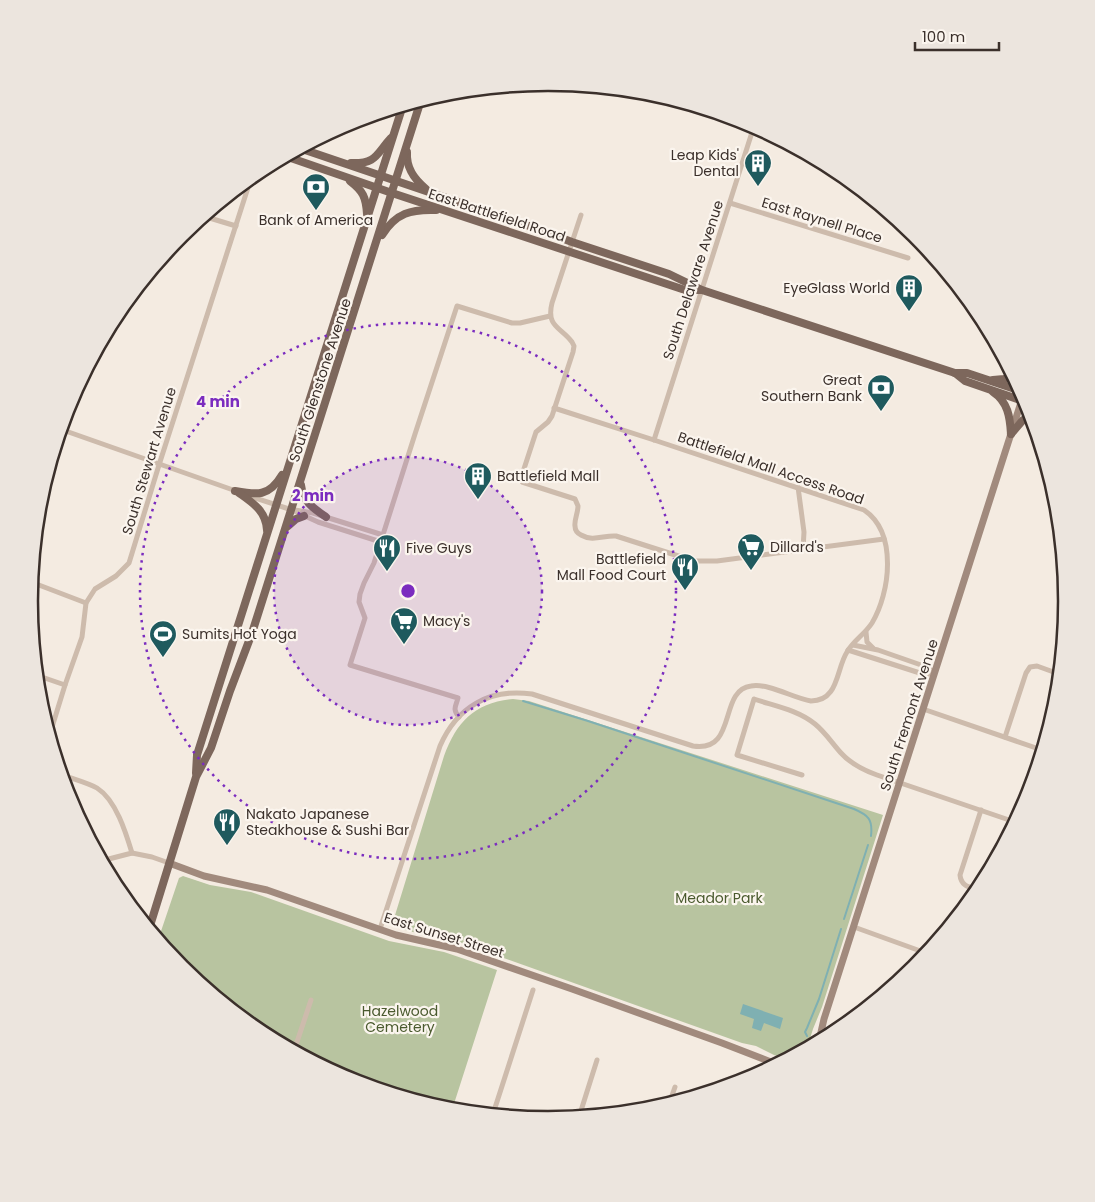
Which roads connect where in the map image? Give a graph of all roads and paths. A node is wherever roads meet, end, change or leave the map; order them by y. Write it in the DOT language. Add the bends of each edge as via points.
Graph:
graph roads {
  1 [pos="419,107"];
  2 [pos="401,113"];
  3 [pos="394,134"];
  4 [pos="752,134"];
  5 [pos="408,143"];
  6 [pos="308,151"];
  7 [pos="294,159"];
  8 [pos="342,163"];
  9 [pos="342,176"];
  10 [pos="380,176"];
  11 [pos="396,181"];
  12 [pos="248,188"];
  13 [pos="376,188"];
  14 [pos="392,193"];
  15 [pos="435,194"];
  16 [pos="730,203"];
  17 [pos="446,211"];
  18 [pos="581,215"];
  19 [pos="211,218"];
  20 [pos="367,218"];
  21 [pos="236,226"];
  22 [pos="572,242"];
  23 [pos="376,243"];
  24 [pos="568,251"];
  25 [pos="908,258"];
  26 [pos="702,290"];
  27 [pos="550,315"];
  28 [pos="955,374"];
  29 [pos="1006,378"];
  30 [pos="985,379"];
  31 [pos="987,388"];
  32 [pos="1011,388"];
  33 [pos="1015,397"];
  34 [pos="554,408"];
  35 [pos="1020,410"];
  36 [pos="1024,420"];
  37 [pos="67,432"];
  38 [pos="1011,434"];
  39 [pos="654,440"];
  40 [pos="291,459"];
  41 [pos="159,465"];
  42 [pos="301,479"];
  43 [pos="798,487"];
  44 [pos="235,491"];
  45 [pos="276,505"];
  46 [pos="292,510"];
  47 [pos="304,516"];
  48 [pos="326,517"];
  49 [pos="286,527"];
  50 [pos="266,535"];
  51 [pos="383,535"];
  52 [pos="884,539"];
  53 [pos="381,542"];
  54 [pos="803,549"];
  55 [pos="38,585"];
  56 [pos="86,603"];
  57 [pos="866,632"];
  58 [pos="853,645"];
  59 [pos="848,650"];
  60 [pos="878,650"];
  61 [pos="1052,672"];
  62 [pos="934,674"];
  63 [pos="43,678"];
  64 [pos="65,685"];
  65 [pos="924,709"];
  66 [pos="459,716"];
  67 [pos="53,724"];
  68 [pos="1005,737"];
  69 [pos="1035,748"];
  70 [pos="802,775"];
  71 [pos="196,777"];
  72 [pos="69,778"];
  73 [pos="901,782"];
  74 [pos="981,810"];
  75 [pos="1008,820"];
  76 [pos="132,853"];
  77 [pos="108,859"];
  78 [pos="169,863"];
  79 [pos="970,887"];
  80 [pos="151,921"];
  81 [pos="854,928"];
  82 [pos="380,929"];
  83 [pos="919,950"];
  84 [pos="533,990"];
  85 [pos="311,1000"];
  86 [pos="822,1028"];
  87 [pos="818,1033"];
  88 [pos="296,1045"];
  89 [pos="597,1060"];
  90 [pos="766,1060"];
  91 [pos="675,1087"];
  92 [pos="672,1096"];
  93 [pos="495,1108"];
  94 [pos="581,1110"];
  1 -- 5 [label="main road, South Glenstone Avenue"];
  2 -- 3 [label="main road, South Glenstone Avenue"];
  3 -- 8 [label="main road" via="368,162"];
  3 -- 10 [label="main road, South Glenstone Avenue"];
  4 -- 16 [label="street, South Delaware Avenue"];
  5 -- 11 [label="main road, South Glenstone Avenue"];
  5 -- 15 [label="main road" via="411,173"];
  6 -- 8 [label="main road, East Battlefield Road"];
  7 -- 9 [label="main road, East Battlefield Road"];
  8 -- 10 [label="main road, East Battlefield Road"];
  9 -- 13 [label="main road, East Battlefield Road"];
  9 -- 20 [label="main road" via="362,193"];
  10 -- 11 [label="main road, East Battlefield Road"];
  10 -- 13 [label="main road, South Glenstone Avenue"];
  11 -- 14 [label="main road, South Glenstone Avenue"];
  11 -- 15 [label="main road, East Battlefield Road"];
  12 -- 21 [label="street, South Stewart Avenue"];
  13 -- 14 [label="main road, East Battlefield Road"];
  13 -- 20 [label="main road, South Glenstone Avenue"];
  14 -- 17 [label="main road, East Battlefield Road"];
  14 -- 23 [label="main road, South Glenstone Avenue"];
  15 -- 22 [label="main road, East Battlefield Road"];
  16 -- 25 [label="street, East Raynell Place"];
  16 -- 26 [label="street, South Delaware Avenue"];
  17 -- 23 [label="main road" via="419,210 402,215 391,223"];
  17 -- 24 [label="main road, East Battlefield Road"];
  18 -- 22 [label="street"];
  19 -- 21 [label="street"];
  20 -- 40 [label="main road, South Glenstone Avenue"];
  21 -- 41 [label="street, South Stewart Avenue"];
  22 -- 24 [label="street"];
  22 -- 26 [label="main road, East Battlefield Road" via="669,274"];
  23 -- 42 [label="main road, South Glenstone Avenue"];
  24 -- 26 [label="main road, East Battlefield Road" via="685,290"];
  24 -- 27 [label="street"];
  26 -- 28 [label="main road, East Battlefield Road"];
  26 -- 39 [label="street, South Delaware Avenue"];
  27 -- 34 [label="street" via="554,325 570,339 574,348"];
  27 -- 51 [label="street" via="512,323 457,306"];
  28 -- 30 [label="main road, East Battlefield Road" via="967,373"];
  28 -- 31 [label="main road, East Battlefield Road"];
  29 -- 30 [label="main road"];
  30 -- 32 [label="main road, East Battlefield Road"];
  31 -- 33 [label="main road, East Battlefield Road"];
  31 -- 38 [label="main road" via="1007,408"];
  34 -- 39 [label="street, Battlefield Mall Access Road"];
  34 -- 54 [label="street" via="548,422 536,432 521,480 575,500 578,534 592,539 616,536 699,562"];
  35 -- 38 [label="main road, South Fremont Avenue"];
  36 -- 38 [label="main road"];
  37 -- 41 [label="street"];
  38 -- 62 [label="main road, South Fremont Avenue"];
  39 -- 43 [label="street, Battlefield Mall Access Road"];
  40 -- 44 [label="main road" via="279,481 267,492"];
  40 -- 45 [label="main road, South Glenstone Avenue"];
  41 -- 44 [label="street"];
  41 -- 56 [label="street, South Stewart Avenue" via="129,562 116,576 95,590"];
  42 -- 46 [label="main road, South Glenstone Avenue"];
  42 -- 48 [label="main road" via="304,499"];
  43 -- 52 [label="street, Battlefield Mall Access Road" via="864,510 874,518"];
  43 -- 54 [label="street"];
  44 -- 45 [label="street"];
  44 -- 50 [label="main road" via="260,510 266,523"];
  45 -- 46 [label="street"];
  45 -- 50 [label="main road, South Glenstone Avenue"];
  46 -- 47 [label="street"];
  46 -- 48 [label="street"];
  46 -- 49 [label="main road, South Glenstone Avenue"];
  47 -- 49 [label="main road"];
  47 -- 53 [label="street"];
  48 -- 51 [label="street"];
  49 -- 71 [label="main road, South Glenstone Avenue" via="211,748"];
  50 -- 71 [label="main road, South Glenstone Avenue" via="197,755"];
  51 -- 53 [label="street"];
  52 -- 54 [label="street"];
  52 -- 57 [label="street, Battlefield Mall Access Road" via="888,566 886,588"];
  53 -- 66 [label="street" via="360,594 359,602 365,618 350,665 458,698 455,712"];
  55 -- 56 [label="street"];
  56 -- 64 [label="street" via="82,636"];
  57 -- 58 [label="street, Battlefield Mall Access Road"];
  57 -- 60 [label="street" via="867,642"];
  58 -- 59 [label="street, Battlefield Mall Access Road"];
  58 -- 60 [label="street"];
  59 -- 62 [label="street" via="922,674"];
  59 -- 66 [label="street, Battlefield Mall Access Road" via="834,686 826,696 811,701 764,686 745,687 734,698 719,737 703,746 693,746 526,693 492,696"];
  60 -- 62 [label="street" via="924,666"];
  61 -- 68 [label="street" via="1030,667"];
  62 -- 65 [label="main road, South Fremont Avenue"];
  63 -- 64 [label="street"];
  64 -- 67 [label="street"];
  65 -- 68 [label="street"];
  65 -- 73 [label="main road, South Fremont Avenue"];
  66 -- 82 [label="street, Battlefield Mall Access Road" via="447,732 437,755"];
  68 -- 69 [label="street"];
  70 -- 73 [label="street" via="737,754 754,699 803,716 822,730 853,763"];
  71 -- 78 [label="main road, South Glenstone Avenue"];
  72 -- 76 [label="street" via="97,788 109,800 125,828"];
  73 -- 74 [label="street"];
  73 -- 81 [label="main road, South Fremont Avenue"];
  74 -- 75 [label="street"];
  74 -- 79 [label="street" via="961,869 960,881"];
  76 -- 77 [label="street, East Sunset Street"];
  76 -- 78 [label="street, East Sunset Street"];
  78 -- 80 [label="main road, South Glenstone Avenue"];
  78 -- 82 [label="main road, East Sunset Street" via="204,876 267,890"];
  81 -- 83 [label="street"];
  81 -- 86 [label="main road, South Fremont Avenue"];
  82 -- 90 [label="main road, East Sunset Street" via="466,952"];
  84 -- 93 [label="street"];
  85 -- 88 [label="street"];
  86 -- 87 [label="main road"];
  89 -- 94 [label="street"];
  91 -- 92 [label="street"];
}
